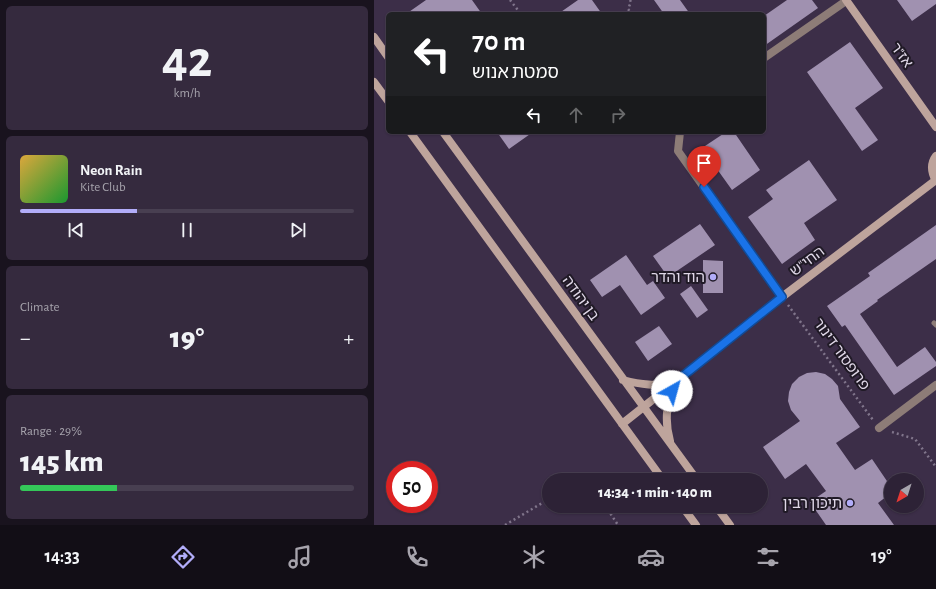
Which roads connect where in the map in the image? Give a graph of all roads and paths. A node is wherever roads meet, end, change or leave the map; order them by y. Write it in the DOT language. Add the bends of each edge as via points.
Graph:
graph roads {
  1 [pos="510,0"];
  2 [pos="630,0"];
  3 [pos="846,0"];
  4 [pos="519,12"];
  5 [pos="630,12"];
  6 [pos="374,37"];
  7 [pos="386,54"];
  8 [pos="766,57"];
  9 [pos="374,82"];
  10 [pos="386,99"];
  11 [pos="936,127"];
  12 [pos="411,134"];
  13 [pos="444,134"];
  14 [pos="680,134"];
  15 [pos="936,156"];
  16 [pos="936,180"];
  17 [pos="782,297"];
  18 [pos="623,380"];
  19 [pos="674,383"];
  20 [pos="936,385"];
  21 [pos="644,407"];
  22 [pos="622,424"];
  23 [pos="879,428"];
  24 [pos="672,448"];
  25 [pos="936,467"];
  26 [pos="658,473"];
  27 [pos="692,473"];
  28 [pos="542,503"];
  29 [pos="610,513"];
  30 [pos="687,513"];
  31 [pos="721,513"];
  32 [pos="505,525"];
  33 [pos="618,525"];
  34 [pos="696,525"];
  35 [pos="730,525"];
  1 -- 4 [label="path"];
  2 -- 5 [label="path" via="632,2 628,9"];
  3 -- 8 [label="street"];
  3 -- 11 [label="main road, אז\"ר"];
  6 -- 7 [label="main road"];
  9 -- 10 [label="main road"];
  12 -- 22 [label="main road"];
  13 -- 18 [label="main road, בן יהודה"];
  14 -- 17 [label="street" via="678,151"];
  15 -- 16 [label="main road" via="931,170"];
  16 -- 17 [label="main road, החי\"ש"];
  17 -- 19 [label="main road, החי\"ש"];
  17 -- 23 [label="path, פרופסור דינור"];
  18 -- 19 [label="main road" via="640,384"];
  18 -- 21 [label="main road, בן יהודה"];
  19 -- 21 [label="main road, החי\"ש"];
  19 -- 24 [label="main road" via="669,398 666,427"];
  20 -- 23 [label="street"];
  21 -- 22 [label="main road, החי\"ש"];
  21 -- 24 [label="main road, בן יהודה"];
  22 -- 26 [label="main road"];
  23 -- 25 [label="path" via="915,439"];
  24 -- 27 [label="main road, בן יהודה"];
  28 -- 32 [label="path"];
  29 -- 33 [label="path"];
  30 -- 34 [label="main road"];
  31 -- 35 [label="main road"];
}
